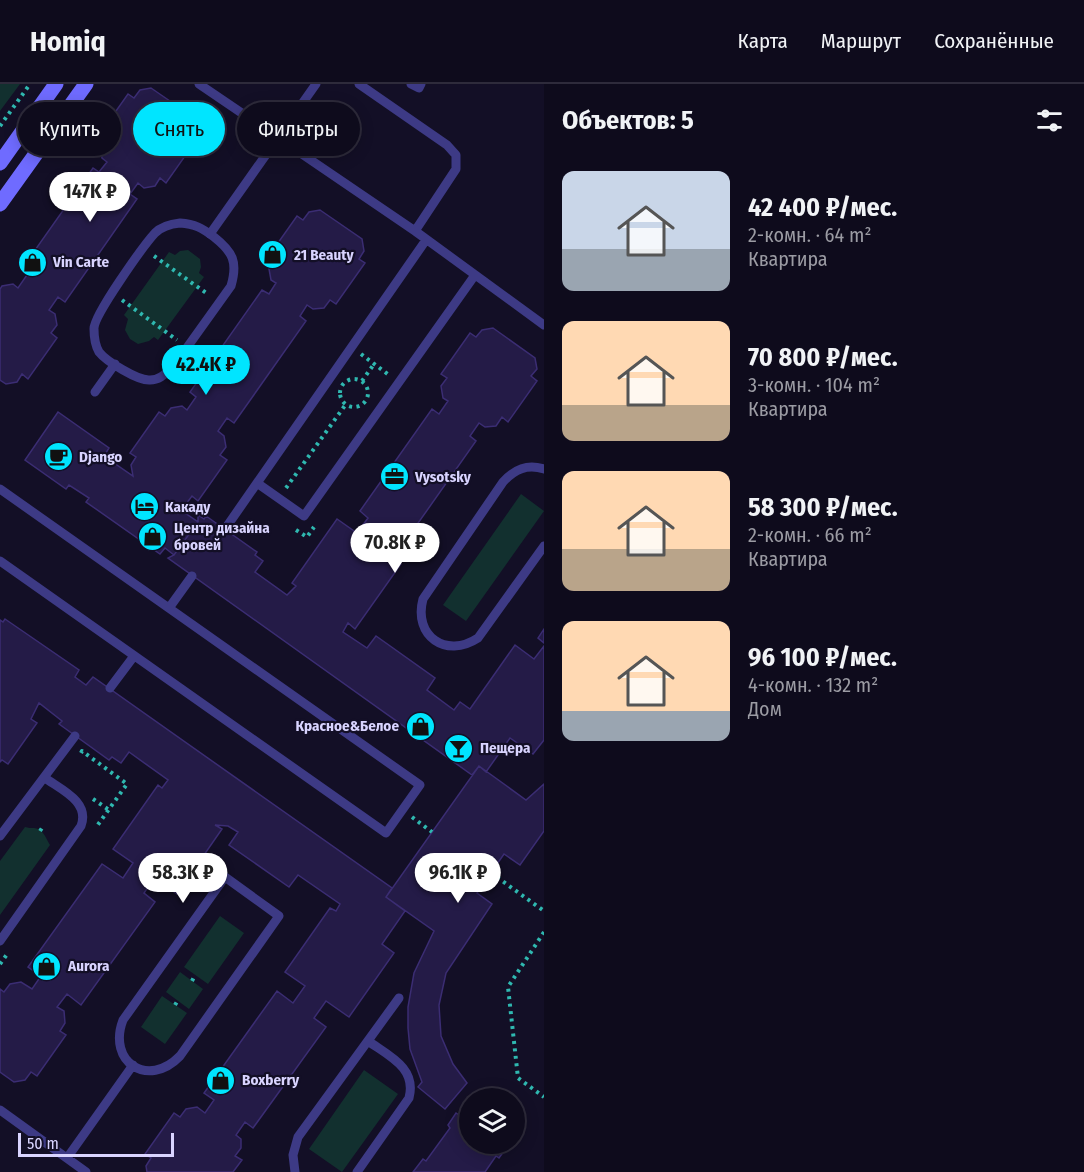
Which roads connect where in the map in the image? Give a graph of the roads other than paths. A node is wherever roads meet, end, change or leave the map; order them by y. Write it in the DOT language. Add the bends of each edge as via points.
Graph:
graph roads {
  1 [pos="56,84"];
  2 [pos="86,84"];
  3 [pos="200,84"];
  4 [pos="316,84"];
  5 [pos="359,84"];
  6 [pos="411,84"];
  7 [pos="422,84"];
  8 [pos="0,163"];
  9 [pos="0,204"];
  10 [pos="415,231"];
  11 [pos="210,234"];
  12 [pos="426,240"];
  13 [pos="475,275"];
  14 [pos="544,325"];
  15 [pos="115,364"];
  16 [pos="96,392"];
  17 [pos="544,469"];
  18 [pos="258,483"];
  19 [pos="0,489"];
  20 [pos="225,530"];
  21 [pos="544,546"];
  22 [pos="0,561"];
  23 [pos="192,576"];
  24 [pos="169,608"];
  25 [pos="134,656"];
  26 [pos="110,688"];
  27 [pos="75,736"];
  28 [pos="45,778"];
  29 [pos="0,837"];
  30 [pos="0,941"];
  31 [pos="399,998"];
  32 [pos="368,1041"];
  33 [pos="133,1065"];
  34 [pos="0,1110"];
  35 [pos="67,1158"];
  36 [pos="86,1172"];
  37 [pos="295,1172"];
  38 [pos="357,1172"];
  1 -- 8 [label="street"];
  2 -- 9 [label="street"];
  3 -- 10 [label="lane"];
  4 -- 11 [label="lane, bridge"];
  5 -- 10 [label="lane" via="447,144 456,155 456,169 449,182"];
  6 -- 7 [label="lane" via="419,88"];
  10 -- 12 [label="lane"];
  11 -- 15 [label="lane" via="194,224 166,225 144,249 93,326 99,352"];
  11 -- 15 [label="lane" via="227,247 235,273 231,286 173,367 162,377 149,381 134,377"];
  12 -- 13 [label="lane"];
  12 -- 18 [label="lane"];
  13 -- 14 [label="lane"];
  13 -- 18 [label="lane" via="304,516"];
  15 -- 16 [label="lane"];
  17 -- 21 [label="lane" via="527,467 503,482 423,599 421,617 428,634 452,647 478,638"];
  18 -- 20 [label="lane"];
  19 -- 24 [label="lane"];
  22 -- 25 [label="lane"];
  23 -- 24 [label="lane"];
  24 -- 25 [label="lane" via="420,784 386,833"];
  25 -- 26 [label="lane"];
  27 -- 28 [label="lane"];
  28 -- 29 [label="lane"];
  28 -- 30 [label="lane" via="76,800 84,817"];
  31 -- 32 [label="lane"];
  32 -- 37 [label="lane" via="298,1137 293,1155"];
  32 -- 38 [label="lane" via="405,1069 412,1088"];
  33 -- 33 [label="lane" via="154,1071 174,1062 279,916 225,877 125,1017 119,1034 120,1047"];
  33 -- 35 [label="lane"];
  34 -- 35 [label="lane"];
  35 -- 36 [label="lane"];
}
